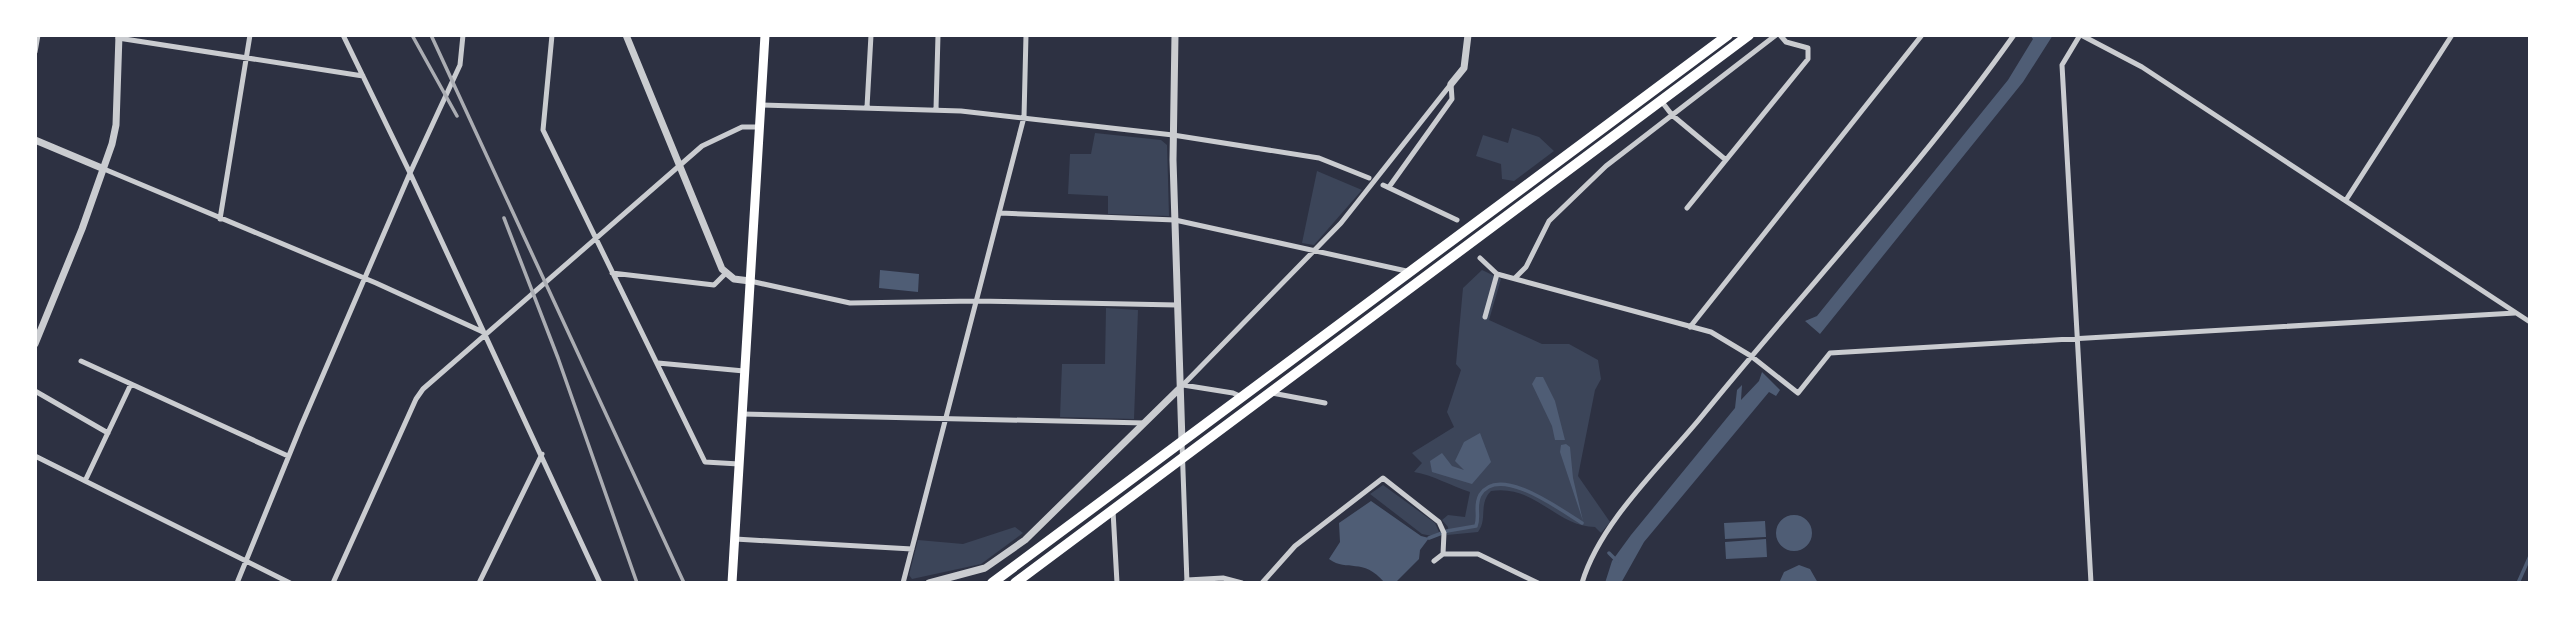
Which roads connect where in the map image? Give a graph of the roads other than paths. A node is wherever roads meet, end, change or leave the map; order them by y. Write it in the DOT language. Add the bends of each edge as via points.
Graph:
graph roads {
  1 [pos="38,35"];
  2 [pos="250,35"];
  3 [pos="343,35"];
  4 [pos="463,35"];
  5 [pos="552,35"];
  6 [pos="626,35"];
  7 [pos="765,35"];
  8 [pos="871,35"];
  9 [pos="938,35"];
  10 [pos="1026,35"];
  11 [pos="1175,35"];
  12 [pos="1468,35"];
  13 [pos="1728,35"];
  14 [pos="1749,35"];
  15 [pos="1778,35"];
  16 [pos="1922,35"];
  17 [pos="2014,35"];
  18 [pos="2080,35"];
  19 [pos="2452,35"];
  20 [pos="118,36"];
  21 [pos="35,52"];
  22 [pos="246,58"];
  23 [pos="363,76"];
  24 [pos="1451,84"];
  25 [pos="1662,102"];
  26 [pos="761,105"];
  27 [pos="867,107"];
  28 [pos="936,110"];
  29 [pos="1672,115"];
  30 [pos="1024,117"];
  31 [pos="759,127"];
  32 [pos="1173,135"];
  33 [pos="35,141"];
  34 [pos="1726,160"];
  35 [pos="678,166"];
  36 [pos="104,169"];
  37 [pos="410,173"];
  38 [pos="1370,178"];
  39 [pos="2346,200"];
  40 [pos="1687,208"];
  41 [pos="1000,213"];
  42 [pos="220,219"];
  43 [pos="1175,220"];
  44 [pos="1457,220"];
  45 [pos="596,239"];
  46 [pos="1317,249"];
  47 [pos="1480,258"];
  48 [pos="1411,272"];
  49 [pos="612,273"];
  50 [pos="725,274"];
  51 [pos="1497,274"];
  52 [pos="365,278"];
  53 [pos="1515,278"];
  54 [pos="750,281"];
  55 [pos="976,301"];
  56 [pos="1177,305"];
  57 [pos="2515,313"];
  58 [pos="1485,317"];
  59 [pos="2530,322"];
  60 [pos="1690,327"];
  61 [pos="485,333"];
  62 [pos="2080,338"];
  63 [pos="35,344"];
  64 [pos="1751,356"];
  65 [pos="82,361"];
  66 [pos="658,363"];
  67 [pos="744,371"];
  68 [pos="131,384"];
  69 [pos="1182,387"];
  70 [pos="35,391"];
  71 [pos="1269,393"];
  72 [pos="1242,398"];
  73 [pos="1325,403"];
  74 [pos="742,414"];
  75 [pos="945,418"];
  76 [pos="1145,424"];
  77 [pos="108,433"];
  78 [pos="1182,442"];
  79 [pos="542,454"];
  80 [pos="35,456"];
  81 [pos="288,456"];
  82 [pos="1183,456"];
  83 [pos="738,464"];
  84 [pos="85,481"];
  85 [pos="1113,511"];
  86 [pos="735,539"];
  87 [pos="912,549"];
  88 [pos="1443,554"];
  89 [pos="245,561"];
  90 [pos="1434,561"];
  91 [pos="1186,582"];
  92 [pos="237,583"];
  93 [pos="290,583"];
  94 [pos="333,583"];
  95 [pos="479,583"];
  96 [pos="600,583"];
  97 [pos="732,583"];
  98 [pos="903,583"];
  99 [pos="929,583"];
  100 [pos="992,583"];
  101 [pos="1016,583"];
  102 [pos="1116,583"];
  103 [pos="1242,583"];
  104 [pos="1262,583"];
  105 [pos="1538,583"];
  106 [pos="1582,583"];
  107 [pos="2091,583"];
  1 -- 21 [label="street"];
  2 -- 22 [label="street"];
  3 -- 23 [label="street"];
  4 -- 37 [label="street" via="460,65"];
  5 -- 45 [label="street" via="543,130"];
  6 -- 35 [label="street"];
  7 -- 26 [label="main road"];
  8 -- 27 [label="street"];
  9 -- 28 [label="street"];
  10 -- 30 [label="street"];
  11 -- 32 [label="street"];
  12 -- 24 [label="street" via="1464,68"];
  13 -- 48 [label="highway"];
  14 -- 25 [label="highway"];
  15 -- 29 [label="street"];
  15 -- 34 [label="street" via="1808,48 1811,54"];
  16 -- 60 [label="street"];
  17 -- 64 [label="street" via="1908,173"];
  18 -- 39 [label="street" via="2142,67"];
  18 -- 62 [label="street" via="2062,65"];
  19 -- 39 [label="street"];
  20 -- 22 [label="street"];
  20 -- 36 [label="street" via="116,125"];
  22 -- 23 [label="street"];
  22 -- 42 [label="street"];
  23 -- 37 [label="street"];
  24 -- 44 [label="street" via="1452,99 1386,186"];
  24 -- 46 [label="street"];
  25 -- 29 [label="street"];
  25 -- 71 [label="highway"];
  26 -- 27 [label="street"];
  26 -- 31 [label="main road"];
  27 -- 28 [label="street"];
  28 -- 30 [label="street"];
  29 -- 34 [label="street"];
  29 -- 53 [label="street" via="1606,166 1549,221 1526,267"];
  30 -- 32 [label="street"];
  30 -- 41 [label="street"];
  31 -- 35 [label="street" via="724,134"];
  31 -- 54 [label="main road"];
  32 -- 38 [label="street" via="1319,158"];
  32 -- 43 [label="street"];
  33 -- 36 [label="street"];
  34 -- 40 [label="street"];
  35 -- 45 [label="street"];
  35 -- 50 [label="street"];
  36 -- 42 [label="street"];
  36 -- 63 [label="street"];
  37 -- 52 [label="street"];
  37 -- 61 [label="street"];
  39 -- 57 [label="street"];
  41 -- 43 [label="street"];
  41 -- 55 [label="street"];
  42 -- 52 [label="street"];
  43 -- 46 [label="street"];
  43 -- 56 [label="street"];
  45 -- 49 [label="street"];
  45 -- 61 [label="street"];
  46 -- 48 [label="street"];
  46 -- 69 [label="street"];
  47 -- 51 [label="street"];
  48 -- 72 [label="highway"];
  49 -- 50 [label="street" via="714,285"];
  49 -- 66 [label="street"];
  50 -- 54 [label="street"];
  51 -- 53 [label="street"];
  51 -- 58 [label="street"];
  52 -- 61 [label="street"];
  52 -- 81 [label="street"];
  53 -- 60 [label="street"];
  54 -- 55 [label="street" via="850,303"];
  54 -- 67 [label="main road"];
  55 -- 56 [label="street"];
  55 -- 75 [label="street"];
  56 -- 69 [label="street"];
  57 -- 59 [label="street"];
  57 -- 62 [label="street"];
  60 -- 64 [label="street" via="1728,340"];
  61 -- 79 [label="street"];
  61 -- 94 [label="street" via="416,399"];
  62 -- 64 [label="street" via="1830,353 1798,393"];
  62 -- 107 [label="street"];
  64 -- 106 [label="street" via="1616,522"];
  65 -- 68 [label="street"];
  66 -- 67 [label="street"];
  66 -- 83 [label="street" via="705,462"];
  67 -- 74 [label="main road"];
  68 -- 77 [label="street"];
  68 -- 81 [label="street"];
  69 -- 72 [label="street"];
  69 -- 76 [label="street"];
  69 -- 78 [label="street"];
  70 -- 77 [label="street"];
  71 -- 73 [label="street"];
  71 -- 82 [label="highway"];
  72 -- 78 [label="highway"];
  74 -- 75 [label="street"];
  74 -- 83 [label="main road"];
  75 -- 76 [label="street"];
  75 -- 87 [label="street"];
  76 -- 99 [label="street" via="1025,540 985,568"];
  77 -- 84 [label="street"];
  78 -- 82 [label="street"];
  78 -- 100 [label="highway"];
  79 -- 95 [label="street"];
  79 -- 96 [label="street"];
  80 -- 84 [label="street"];
  81 -- 89 [label="street"];
  82 -- 85 [label="highway"];
  82 -- 91 [label="street"];
  83 -- 86 [label="main road"];
  84 -- 89 [label="street"];
  85 -- 101 [label="highway"];
  85 -- 102 [label="street"];
  86 -- 87 [label="street"];
  86 -- 97 [label="main road"];
  87 -- 98 [label="street"];
  88 -- 90 [label="street"];
  88 -- 104 [label="street" via="1444,533 1439,522 1383,478 1295,546"];
  88 -- 105 [label="street" via="1478,554"];
  89 -- 92 [label="street"];
  89 -- 93 [label="street"];
  91 -- 103 [label="street" via="1223,578"];
}
